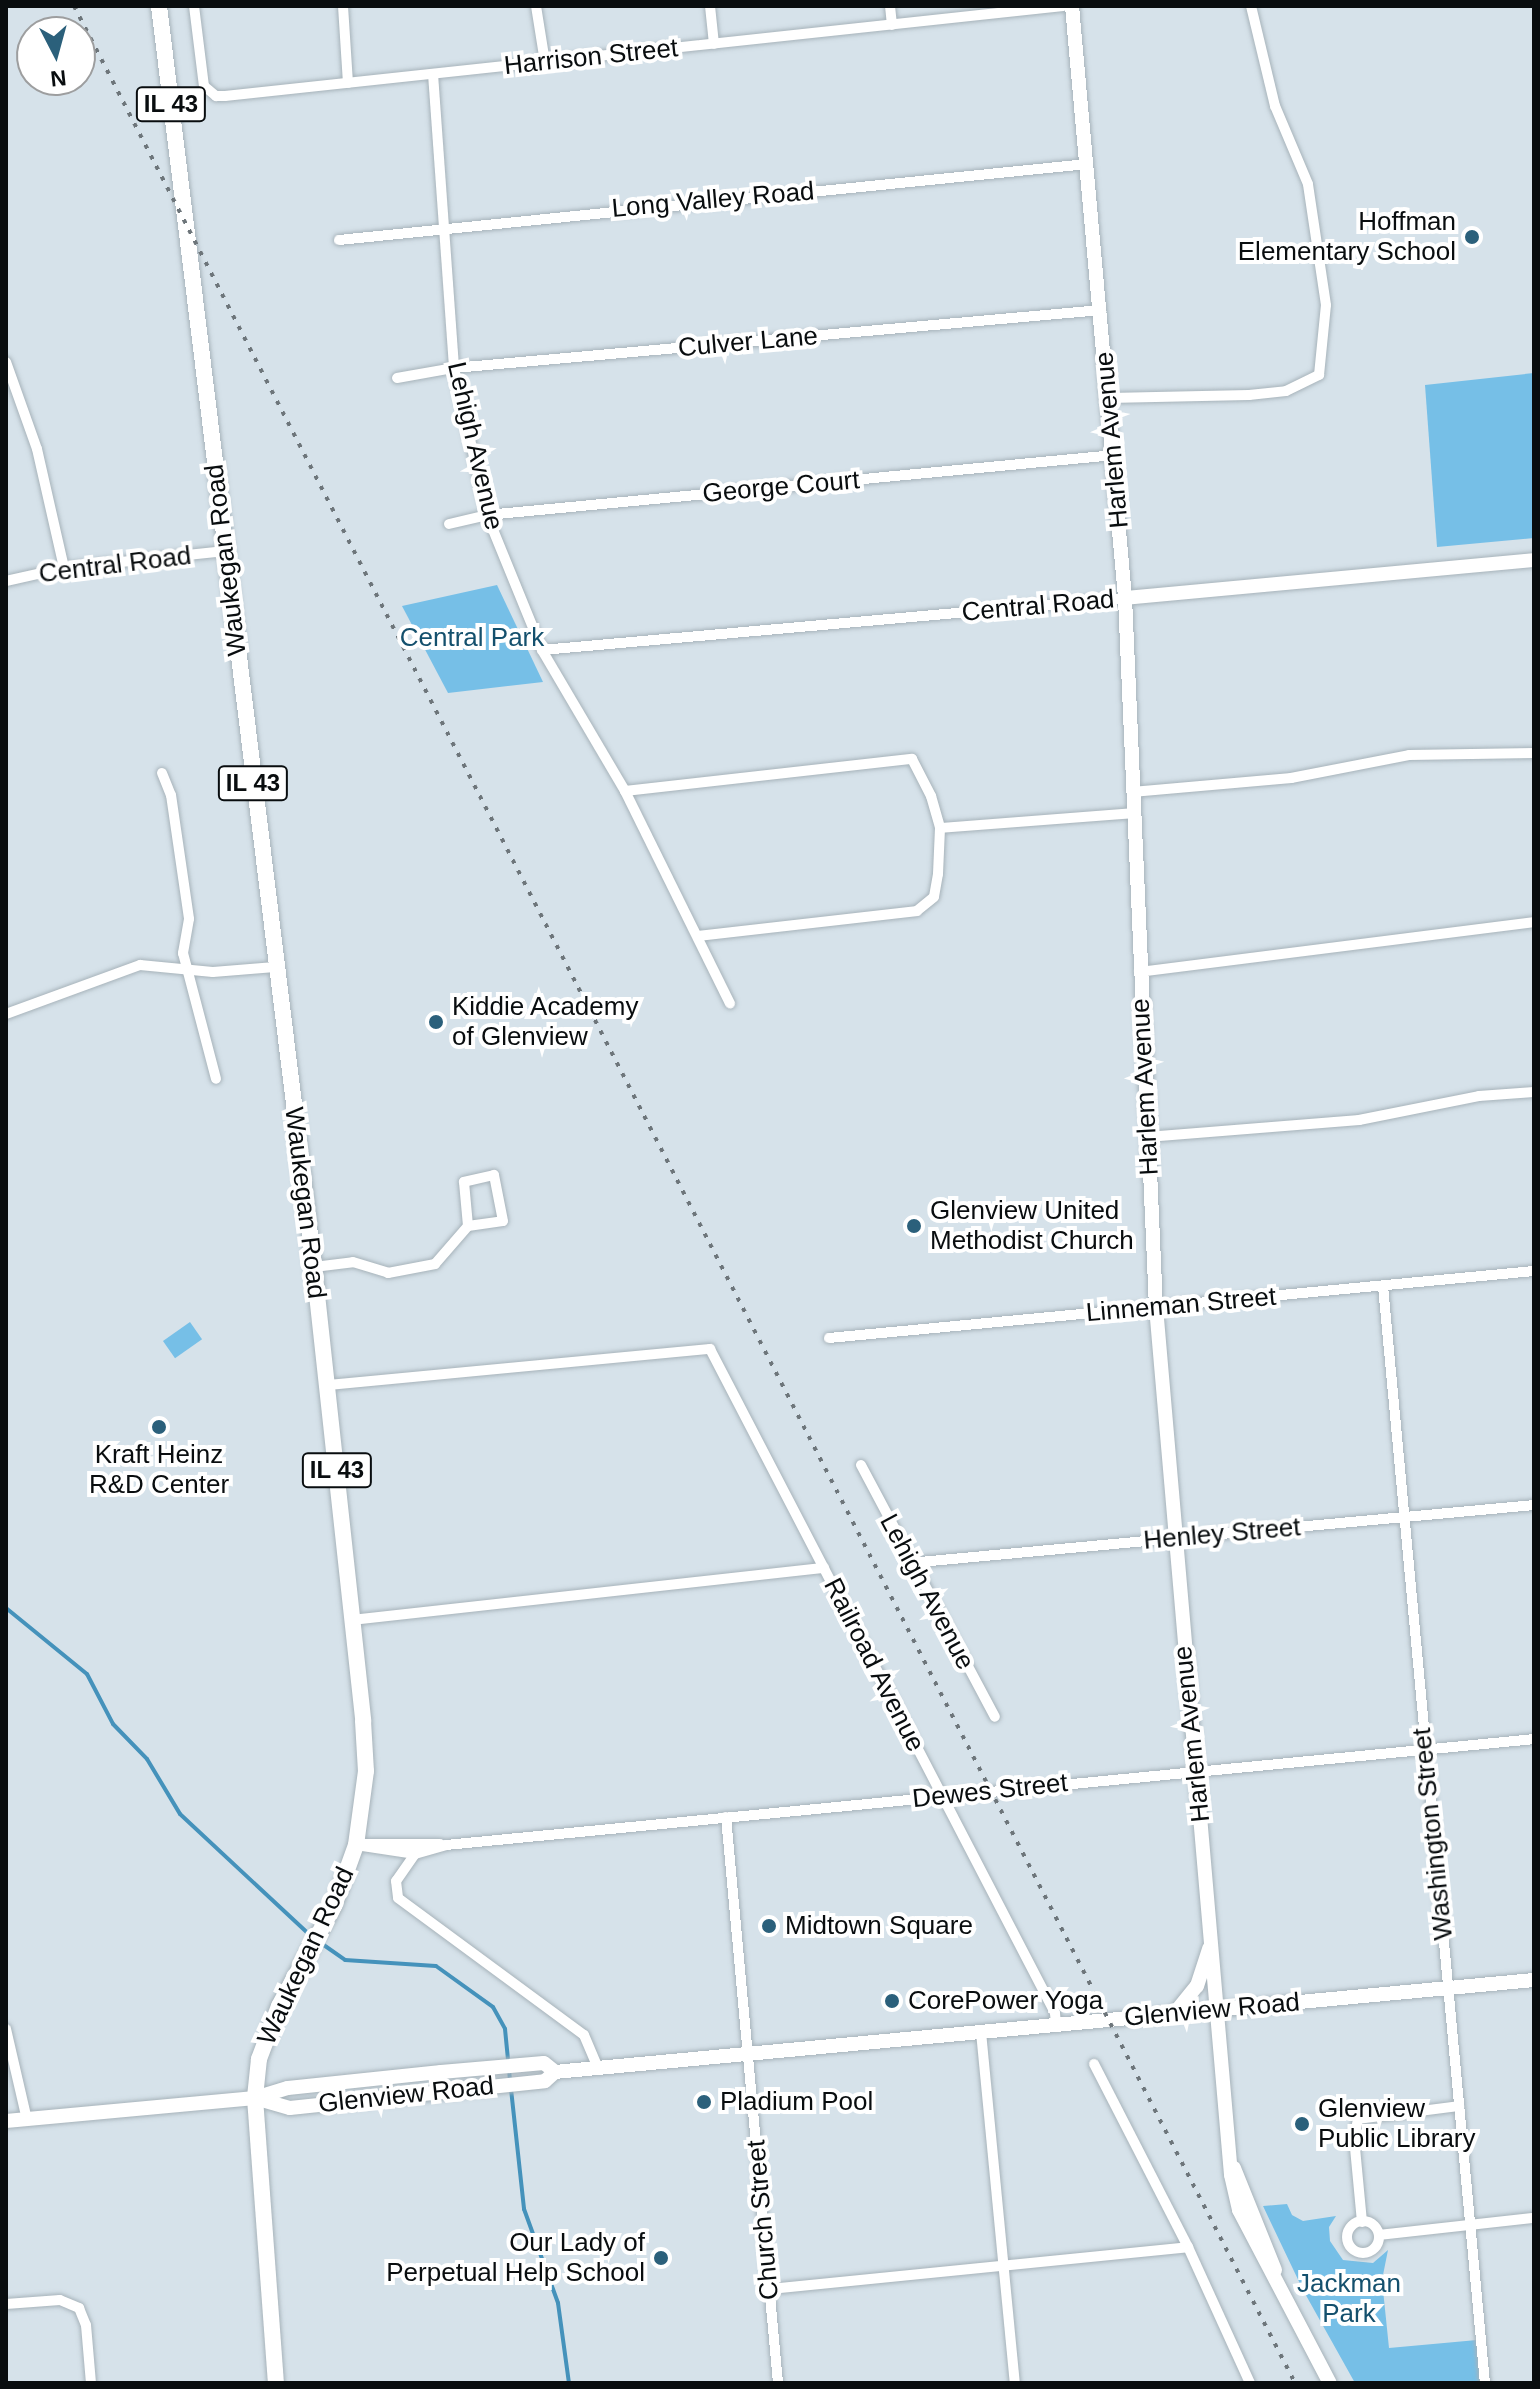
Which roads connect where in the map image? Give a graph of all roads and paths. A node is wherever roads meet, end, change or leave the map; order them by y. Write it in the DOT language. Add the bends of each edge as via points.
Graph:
graph roads {
  1 [pos="159,6"];
  2 [pos="194,6"];
  3 [pos="343,6"];
  4 [pos="536,6"];
  5 [pos="710,6"];
  6 [pos="890,6"];
  7 [pos="1063,6"];
  8 [pos="1072,6"];
  9 [pos="1251,6"];
  10 [pos="892,25"];
  11 [pos="714,44"];
  12 [pos="545,62"];
  13 [pos="433,74"];
  14 [pos="348,83"];
  15 [pos="1087,164"];
  16 [pos="441,225"];
  17 [pos="339,240"];
  18 [pos="1101,310"];
  19 [pos="6,362"];
  20 [pos="454,368"];
  21 [pos="397,378"];
  22 [pos="1109,398"];
  23 [pos="1115,455"];
  24 [pos="487,515"];
  25 [pos="449,524"];
  26 [pos="225,551"];
  27 [pos="1534,560"];
  28 [pos="64,568"];
  29 [pos="6,581"];
  30 [pos="1125,598"];
  31 [pos="542,650"];
  32 [pos="1534,753"];
  33 [pos="162,773"];
  34 [pos="625,791"];
  35 [pos="1132,792"];
  36 [pos="1133,813"];
  37 [pos="940,828"];
  38 [pos="1534,922"];
  39 [pos="698,936"];
  40 [pos="275,967"];
  41 [pos="190,972"];
  42 [pos="1139,972"];
  43 [pos="730,1003"];
  44 [pos="6,1014"];
  45 [pos="216,1079"];
  46 [pos="1534,1092"];
  47 [pos="1147,1137"];
  48 [pos="468,1226"];
  49 [pos="314,1267"];
  50 [pos="1534,1271"];
  51 [pos="1383,1286"];
  52 [pos="1156,1307"];
  53 [pos="829,1338"];
  54 [pos="328,1385"];
  55 [pos="861,1465"];
  56 [pos="1534,1505"];
  57 [pos="1404,1517"];
  58 [pos="1173,1539"];
  59 [pos="909,1563"];
  60 [pos="824,1568"];
  61 [pos="352,1620"];
  62 [pos="995,1717"];
  63 [pos="1534,1739"];
  64 [pos="1424,1750"];
  65 [pos="1196,1771"];
  66 [pos="942,1796"];
  67 [pos="726,1817"];
  68 [pos="356,1845"];
  69 [pos="446,1845"];
  70 [pos="415,1854"];
  71 [pos="1212,1936"];
  72 [pos="1534,1980"];
  73 [pos="1448,1987"];
  74 [pos="1219,2010"];
  75 [pos="1174,2014"];
  76 [pos="1056,2025"];
  77 [pos="6,2029"];
  78 [pos="981,2032"];
  79 [pos="748,2055"];
  80 [pos="1094,2064"];
  81 [pos="598,2068"];
  82 [pos="555,2072"];
  83 [pos="255,2098"];
  84 [pos="1459,2106"];
  85 [pos="27,2120"];
  86 [pos="6,2121"];
  87 [pos="1534,2218"];
  88 [pos="1362,2222"];
  89 [pos="1470,2224"];
  90 [pos="1379,2235"];
  91 [pos="1188,2247"];
  92 [pos="1003,2266"];
  93 [pos="770,2289"];
  94 [pos="6,2304"];
  95 [pos="91,2383"];
  96 [pos="276,2383"];
  97 [pos="778,2383"];
  98 [pos="1015,2383"];
  99 [pos="1250,2383"];
  100 [pos="1330,2383"];
  101 [pos="1485,2383"];
  1 -- 26 [label="main road, Waukegan Road / IL 43"];
  2 -- 14 [label="street, Harrison Street" via="201,77 216,96"];
  3 -- 14 [label="street"];
  4 -- 12 [label="street"];
  5 -- 11 [label="street"];
  6 -- 10 [label="street"];
  7 -- 10 [label="street, Harrison Street"];
  8 -- 15 [label="main road, Harlem Avenue"];
  9 -- 22 [label="street" via="1275,106 1308,184 1326,305 1319,375 1286,391"];
  10 -- 11 [label="street, Harrison Street"];
  11 -- 12 [label="street, Harrison Street"];
  12 -- 13 [label="street, Harrison Street"];
  13 -- 14 [label="street, Harrison Street"];
  13 -- 16 [label="street, Lehigh Avenue"];
  15 -- 16 [label="street, Long Valley Road"];
  15 -- 18 [label="main road, Harlem Avenue"];
  16 -- 17 [label="street, Long Valley Road"];
  16 -- 20 [label="street, Lehigh Avenue"];
  18 -- 20 [label="street, Culver Lane"];
  18 -- 22 [label="main road, Harlem Avenue"];
  19 -- 28 [label="street" via="37,449"];
  20 -- 21 [label="street, Culver Lane"];
  20 -- 24 [label="street, Lehigh Avenue"];
  22 -- 23 [label="main road, Harlem Avenue"];
  23 -- 24 [label="street, George Court"];
  23 -- 30 [label="main road, Harlem Avenue"];
  24 -- 25 [label="street, George Court"];
  24 -- 31 [label="street, Lehigh Avenue"];
  26 -- 28 [label="street, Central Road"];
  26 -- 40 [label="main road, Waukegan Road / IL 43"];
  27 -- 30 [label="main road, Central Road"];
  28 -- 29 [label="street, Central Road"];
  30 -- 31 [label="street, Central Road"];
  30 -- 35 [label="main road, Harlem Avenue"];
  31 -- 34 [label="street, Lehigh Avenue"];
  32 -- 35 [label="street" via="1409,755 1291,778"];
  33 -- 41 [label="street" via="171,795 189,919 182,944"];
  34 -- 37 [label="street" via="912,759"];
  34 -- 39 [label="street, Lehigh Avenue"];
  35 -- 36 [label="main road, Harlem Avenue"];
  36 -- 37 [label="street"];
  36 -- 42 [label="main road, Harlem Avenue"];
  37 -- 39 [label="street" via="934,897 917,911"];
  38 -- 42 [label="street"];
  39 -- 43 [label="street, Lehigh Avenue"];
  40 -- 41 [label="street"];
  40 -- 49 [label="main road, Waukegan Road / IL 43"];
  41 -- 44 [label="street" via="140,965"];
  41 -- 45 [label="street"];
  42 -- 47 [label="main road, Harlem Avenue"];
  46 -- 47 [label="street" via="1479,1096 1359,1120"];
  47 -- 52 [label="main road, Harlem Avenue"];
  48 -- 48 [label="street" via="503,1221 494,1175 464,1182"];
  48 -- 49 [label="street" via="444,1256 425,1268 381,1272 353,1262"];
  49 -- 54 [label="main road, Waukegan Road / IL 43"];
  50 -- 51 [label="street, Linneman Street"];
  51 -- 52 [label="street, Linneman Street"];
  51 -- 57 [label="street, Washington Street"];
  52 -- 53 [label="street, Linneman Street"];
  52 -- 58 [label="main road, Harlem Avenue"];
  54 -- 60 [label="street, Railroad Avenue" via="710,1349"];
  54 -- 61 [label="main road, Waukegan Road / IL 43"];
  55 -- 59 [label="street, Lehigh Avenue"];
  56 -- 57 [label="street, Henley Street"];
  57 -- 58 [label="street, Henley Street"];
  57 -- 64 [label="street, Washington Street"];
  58 -- 59 [label="street, Henley Street"];
  58 -- 65 [label="main road, Harlem Avenue"];
  59 -- 62 [label="street, Lehigh Avenue"];
  60 -- 61 [label="street"];
  60 -- 66 [label="street, Railroad Avenue"];
  61 -- 68 [label="main road, Waukegan Road / IL 43" via="366,1771"];
  63 -- 64 [label="street, Dewes Street"];
  64 -- 65 [label="street, Dewes Street"];
  64 -- 73 [label="street, Washington Street"];
  65 -- 66 [label="street, Dewes Street"];
  65 -- 71 [label="main road, Harlem Avenue"];
  66 -- 67 [label="street, Dewes Street"];
  66 -- 76 [label="street, Railroad Avenue" via="1055,2013"];
  67 -- 69 [label="street, Dewes Street"];
  67 -- 79 [label="street, Church Street"];
  68 -- 69 [label="street, Dewes Street"];
  68 -- 70 [label="street, Dewes Street"];
  68 -- 83 [label="main road, Waukegan Road / IL 43" via="322,1931 279,2006 259,2059"];
  69 -- 70 [label="street, Dewes Street"];
  70 -- 81 [label="street" via="396,1881 398,1898 409,1911 584,2035"];
  71 -- 74 [label="main road, Harlem Avenue"];
  71 -- 75 [label="main road" via="1197,1986"];
  72 -- 73 [label="main road, Glenview Road"];
  73 -- 74 [label="main road, Glenview Road"];
  73 -- 84 [label="street, Washington Street"];
  74 -- 75 [label="main road, Glenview Road"];
  74 -- 100 [label="main road, Harlem Avenue" via="1234,2168 1275,2270"];
  75 -- 76 [label="main road, Glenview Road"];
  76 -- 78 [label="main road, Glenview Road"];
  77 -- 85 [label="street"];
  78 -- 79 [label="main road, Glenview Road"];
  78 -- 92 [label="street"];
  79 -- 81 [label="main road, Glenview Road"];
  79 -- 93 [label="street, Church Street"];
  80 -- 91 [label="street"];
  81 -- 82 [label="main road, Glenview Road"];
  82 -- 83 [label="main road, Glenview Road" via="544,2063 486,2068 288,2088"];
  82 -- 83 [label="main road, Glenview Road" via="545,2081 290,2108"];
  83 -- 85 [label="main road, Glenview Road"];
  83 -- 96 [label="main road, Waukegan Road / IL 43"];
  84 -- 88 [label="street" via="1358,2119 1354,2138"];
  84 -- 89 [label="street, Washington Street"];
  85 -- 86 [label="main road, Glenview Road"];
  87 -- 89 [label="street"];
  88 -- 90 [label="street" via="1375,2226"];
  88 -- 90 [label="street" via="1348,2234 1356,2251 1370,2251"];
  89 -- 90 [label="street"];
  89 -- 101 [label="street, Washington Street"];
  91 -- 92 [label="street"];
  91 -- 99 [label="street"];
  92 -- 93 [label="street"];
  92 -- 98 [label="street"];
  93 -- 97 [label="street, Church Street"];
  94 -- 95 [label="street" via="60,2300 79,2308 86,2325"];
}
